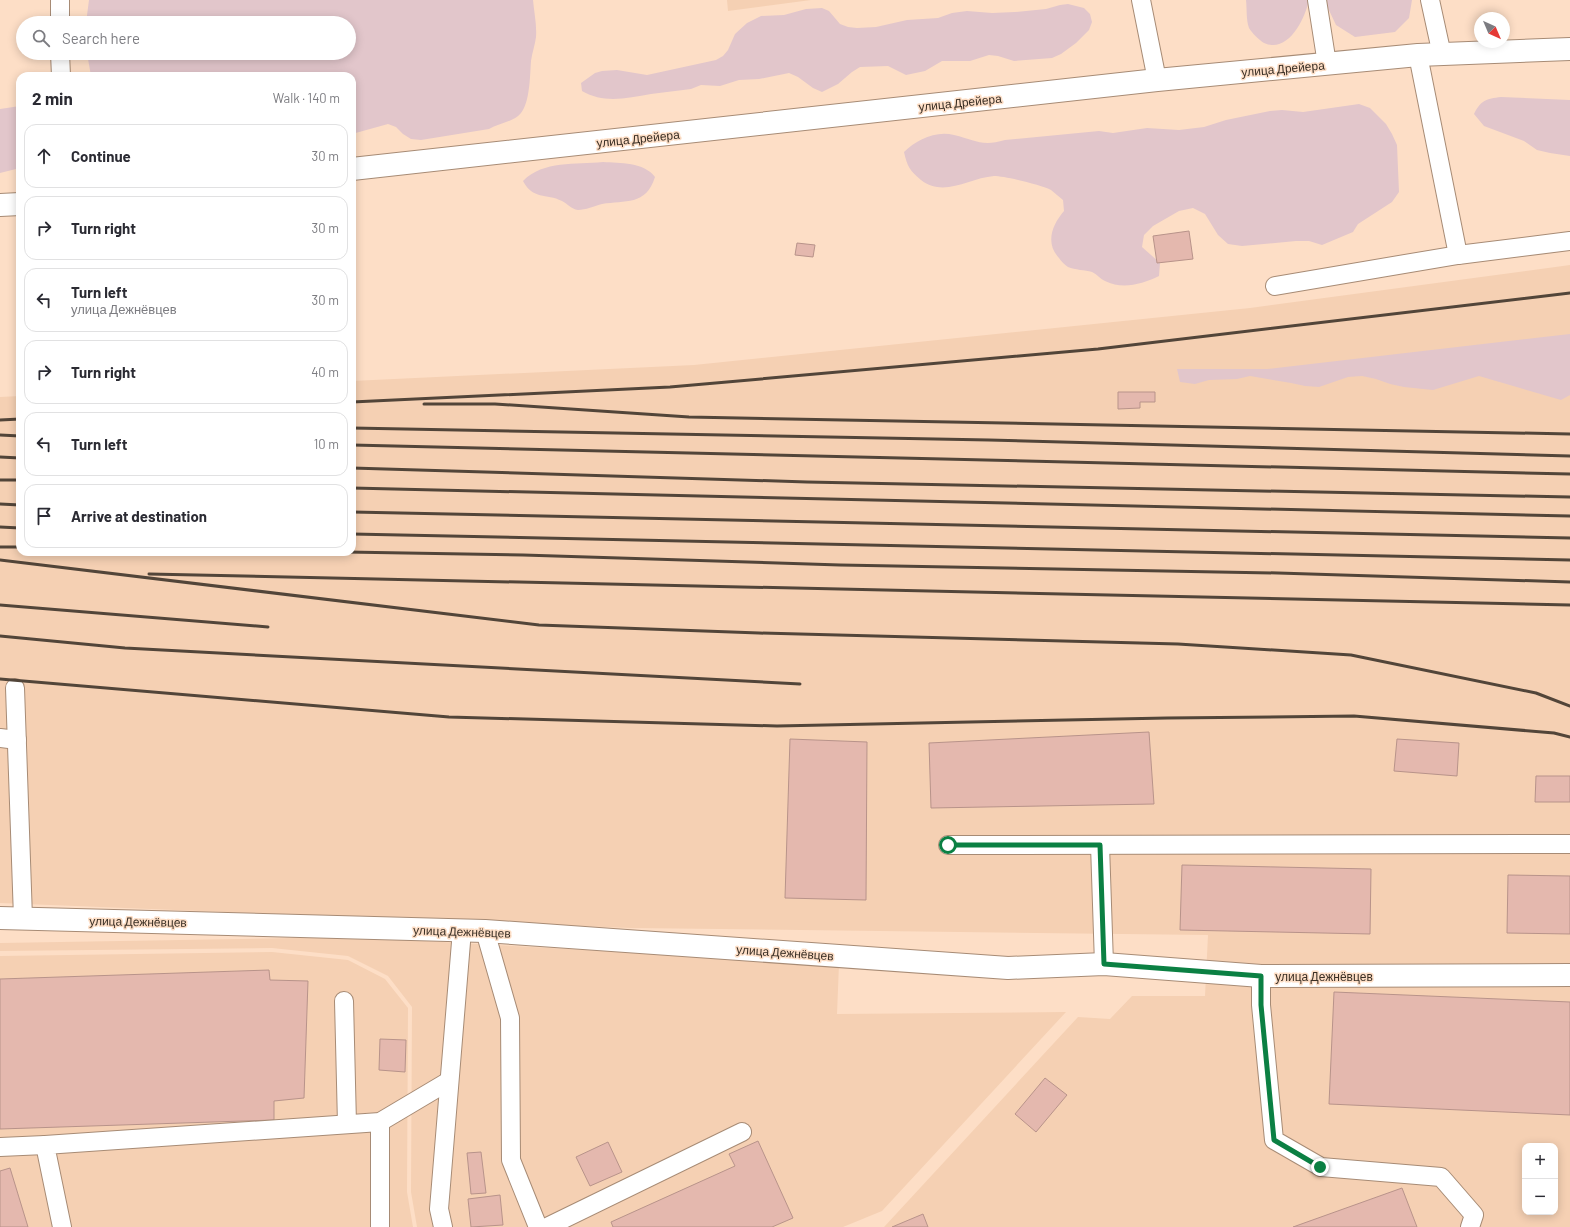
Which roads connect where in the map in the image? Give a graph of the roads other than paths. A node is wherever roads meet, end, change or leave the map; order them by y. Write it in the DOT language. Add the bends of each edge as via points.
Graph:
graph roads {
  1 [pos="60,0"];
  2 [pos="1141,0"];
  3 [pos="1317,0"];
  4 [pos="1430,0"];
  5 [pos="60,16"];
  6 [pos="1570,49"];
  7 [pos="1418,55"];
  8 [pos="1442,55"];
  9 [pos="60,60"];
  10 [pos="1327,64"];
  11 [pos="61,72"];
  12 [pos="1157,80"];
  13 [pos="356,169"];
  14 [pos="16,204"];
  15 [pos="0,205"];
  16 [pos="1570,241"];
  17 [pos="1458,255"];
  18 [pos="1274,286"];
  19 [pos="15,688"];
  20 [pos="9,739"];
  21 [pos="1570,844"];
  22 [pos="948,845"];
  23 [pos="1100,845"];
  24 [pos="0,918"];
  25 [pos="23,918"];
  26 [pos="462,930"];
  27 [pos="485,931"];
  28 [pos="1104,964"];
  29 [pos="1570,975"];
  30 [pos="1261,976"];
  31 [pos="344,1001"];
  32 [pos="449,1081"];
  33 [pos="380,1122"];
  34 [pos="347,1124"];
  35 [pos="742,1132"];
  36 [pos="45,1145"];
  37 [pos="0,1147"];
  38 [pos="62,1227"];
  39 [pos="380,1227"];
  40 [pos="443,1227"];
  41 [pos="538,1227"];
  42 [pos="547,1227"];
  43 [pos="1470,1227"];
  1 -- 5 [label="lane"];
  2 -- 12 [label="lane"];
  3 -- 10 [label="lane"];
  4 -- 8 [label="lane"];
  6 -- 8 [label="street, улица Дрейера"];
  7 -- 8 [label="street, улица Дрейера"];
  7 -- 10 [label="street, улица Дрейера"];
  7 -- 17 [label="lane"];
  9 -- 11 [label="lane"];
  10 -- 12 [label="street, улица Дрейера"];
  12 -- 13 [label="street, улица Дрейера"];
  14 -- 15 [label="street"];
  16 -- 17 [label="lane"];
  17 -- 18 [label="lane"];
  19 -- 20 [label="lane"];
  20 -- 25 [label="lane"];
  21 -- 23 [label="lane"];
  22 -- 23 [label="lane"];
  23 -- 28 [label="lane"];
  24 -- 25 [label="street, улица Дежнёвцев"];
  25 -- 26 [label="street, улица Дежнёвцев"];
  26 -- 27 [label="street, улица Дежнёвцев"];
  26 -- 32 [label="lane"];
  27 -- 28 [label="street, улица Дежнёвцев" via="1008,968"];
  27 -- 41 [label="lane" via="510,1018 511,1160"];
  28 -- 30 [label="street, улица Дежнёвцев"];
  29 -- 30 [label="street, улица Дежнёвцев"];
  30 -- 43 [label="lane" via="1261,1005 1274,1140 1320,1167 1441,1177 1474,1215"];
  31 -- 34 [label="lane"];
  32 -- 33 [label="lane"];
  32 -- 40 [label="lane" via="439,1209"];
  33 -- 34 [label="lane"];
  33 -- 39 [label="lane"];
  34 -- 36 [label="lane"];
  35 -- 42 [label="lane"];
  36 -- 37 [label="lane"];
  36 -- 38 [label="lane"];
}
